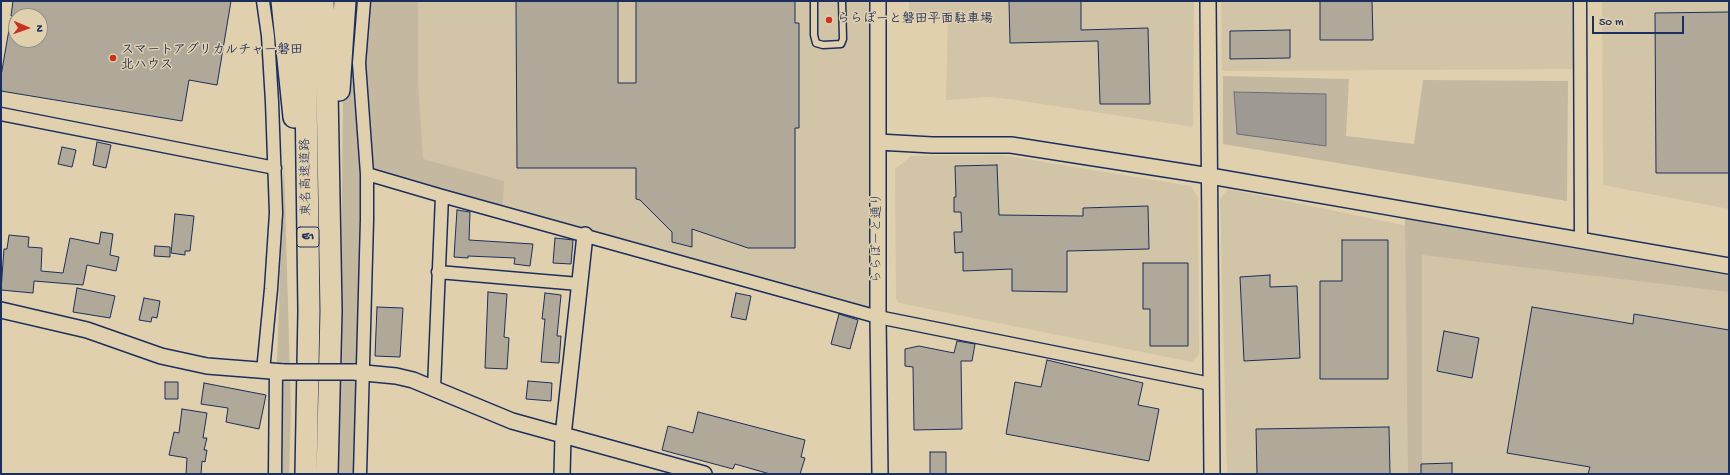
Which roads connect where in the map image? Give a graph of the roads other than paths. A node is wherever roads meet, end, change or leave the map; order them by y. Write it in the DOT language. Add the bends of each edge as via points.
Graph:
graph roads {
  1 [pos="263,1"];
  2 [pos="282,1"];
  3 [pos="302,1"];
  4 [pos="323,1"];
  5 [pos="345,1"];
  6 [pos="364,1"];
  7 [pos="814,1"];
  8 [pos="842,1"];
  9 [pos="878,1"];
  10 [pos="1208,1"];
  11 [pos="1580,1"];
  12 [pos="1,114"];
  13 [pos="878,142"];
  14 [pos="275,168"];
  15 [pos="367,174"];
  16 [pos="1210,176"];
  17 [pos="442,196"];
  18 [pos="585,235"];
  19 [pos="1582,240"];
  20 [pos="1729,266"];
  21 [pos="438,272"];
  22 [pos="578,284"];
  23 [pos="1,310"];
  24 [pos="309,311"];
  25 [pos="331,311"];
  26 [pos="878,317"];
  27 [pos="275,372"];
  28 [pos="359,373"];
  29 [pos="1212,384"];
  30 [pos="434,388"];
  31 [pos="563,436"];
  32 [pos="275,474"];
  33 [pos="306,474"];
  34 [pos="327,474"];
  35 [pos="360,474"];
  36 [pos="562,474"];
  37 [pos="704,474"];
  38 [pos="880,474"];
  39 [pos="1212,474"];
  1 -- 14 [label="street" via="268,36"];
  2 -- 24 [label="highway"];
  3 -- 24 [label="highway, 東名高速道路 / E1"];
  4 -- 25 [label="highway, 東名高速道路 / E1"];
  5 -- 25 [label="highway"];
  6 -- 15 [label="street" via="359,63"];
  7 -- 8 [label="lane" via="814,36 816,43 823,45 840,44 843,39"];
  9 -- 13 [label="street, ららぽーと通り"];
  10 -- 16 [label="street"];
  11 -- 19 [label="street"];
  12 -- 14 [label="street"];
  13 -- 16 [label="street" via="1011,145"];
  13 -- 26 [label="street, ららぽーと通り"];
  14 -- 27 [label="street" via="276,213 271,289"];
  15 -- 17 [label="street"];
  15 -- 28 [label="street"];
  16 -- 19 [label="street"];
  16 -- 29 [label="street"];
  17 -- 18 [label="street"];
  17 -- 21 [label="street"];
  18 -- 22 [label="street"];
  18 -- 26 [label="street"];
  19 -- 20 [label="street"];
  21 -- 22 [label="street"];
  21 -- 30 [label="street"];
  22 -- 31 [label="street"];
  23 -- 27 [label="street" via="87,330 169,358 207,366"];
  24 -- 33 [label="highway, 東名高速道路 / E1"];
  25 -- 34 [label="highway, 東名高速道路 / E1"];
  26 -- 29 [label="street"];
  26 -- 38 [label="street, ららぽーと通り"];
  27 -- 28 [label="street, bridge"];
  27 -- 32 [label="street"];
  28 -- 30 [label="street" via="396,376"];
  28 -- 35 [label="street"];
  29 -- 39 [label="street"];
  30 -- 31 [label="street" via="512,421"];
  31 -- 36 [label="street"];
  31 -- 37 [label="street"];
}
